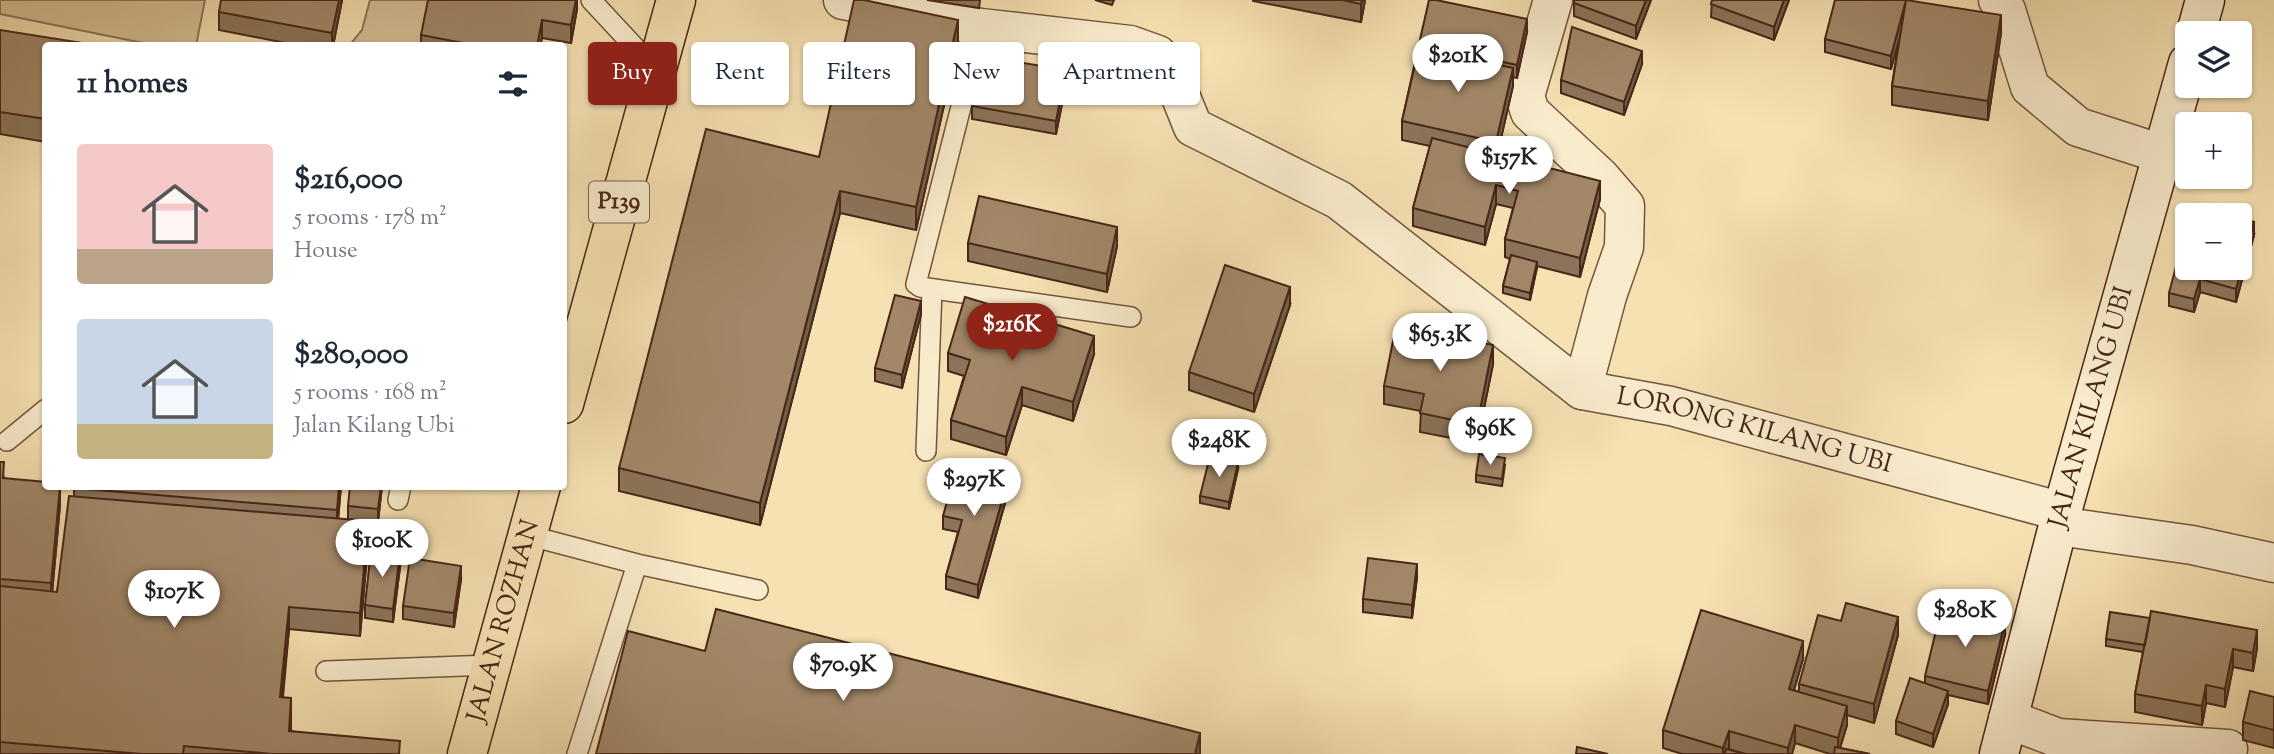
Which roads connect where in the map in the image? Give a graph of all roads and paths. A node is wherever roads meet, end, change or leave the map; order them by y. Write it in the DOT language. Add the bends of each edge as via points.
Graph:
graph roads {
  1 [pos="591,0"];
  2 [pos="676,0"];
  3 [pos="843,0"];
  4 [pos="1553,0"];
  5 [pos="1998,0"];
  6 [pos="2205,0"];
  7 [pos="2199,21"];
  8 [pos="981,28"];
  9 [pos="630,42"];
  10 [pos="664,42"];
  11 [pos="2178,98"];
  12 [pos="646,105"];
  13 [pos="2162,154"];
  14 [pos="932,289"];
  15 [pos="1131,317"];
  16 [pos="1582,390"];
  17 [pos="567,393"];
  18 [pos="42,412"];
  19 [pos="7,441"];
  20 [pos="926,451"];
  21 [pos="540,490"];
  22 [pos="2061,519"];
  23 [pos="527,535"];
  24 [pos="2274,563"];
  25 [pos="637,564"];
  26 [pos="758,590"];
  27 [pos="491,665"];
  28 [pos="326,671"];
  29 [pos="2004,737"];
  30 [pos="2228,749"];
  31 [pos="467,754"];
  32 [pos="577,754"];
  1 -- 9 [label="lane"];
  2 -- 10 [label="main road, P139"];
  3 -- 8 [label="street, LORONG KILANG UBI"];
  4 -- 16 [label="street" via="1525,96 1530,112 1625,206 1624,247"];
  5 -- 13 [label="street" via="2006,10 2030,87 2078,127"];
  6 -- 7 [label="street"];
  8 -- 14 [label="lane" via="915,279 920,288"];
  8 -- 16 [label="street, LORONG KILANG UBI" via="1130,45 1158,55 1170,70 1193,127 1339,200"];
  11 -- 13 [label="street, JALAN KILANG UBI"];
  12 -- 17 [label="main road, P139"];
  13 -- 22 [label="street, JALAN KILANG UBI"];
  14 -- 15 [label="lane"];
  14 -- 20 [label="lane"];
  16 -- 22 [label="street, LORONG KILANG UBI" via="1671,406"];
  18 -- 19 [label="lane"];
  21 -- 23 [label="main road, JALAN ROZHAN"];
  22 -- 24 [label="street, LORONG KILANG UBI"];
  22 -- 29 [label="street, JALAN KILANG UBI"];
  23 -- 25 [label="lane"];
  23 -- 27 [label="main road, JALAN ROZHAN"];
  25 -- 26 [label="lane"];
  25 -- 32 [label="lane"];
  27 -- 28 [label="lane"];
  27 -- 31 [label="main road, JALAN ROZHAN"];
  29 -- 30 [label="street"];
}
